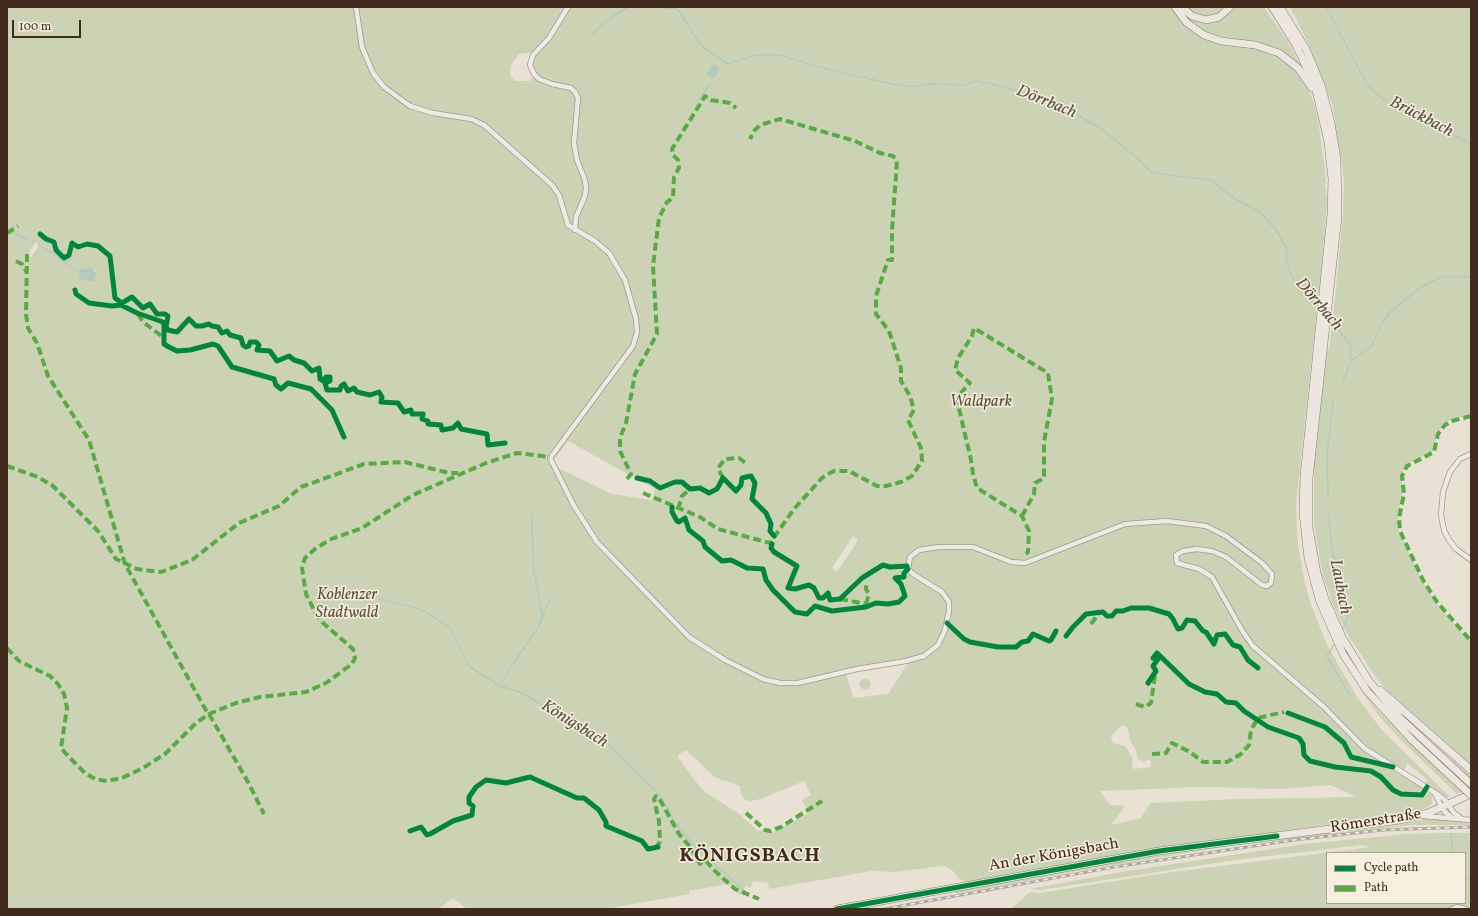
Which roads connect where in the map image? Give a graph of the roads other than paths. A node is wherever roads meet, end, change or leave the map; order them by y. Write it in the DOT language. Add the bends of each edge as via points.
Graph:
graph roads {
  1 [pos="356,7"];
  2 [pos="568,7"];
  3 [pos="1175,7"];
  4 [pos="1182,7"];
  5 [pos="1230,7"];
  6 [pos="1272,7"];
  7 [pos="1280,7"];
  8 [pos="1286,7"];
  9 [pos="1296,32"];
  10 [pos="1320,106"];
  11 [pos="575,230"];
  12 [pos="1329,272"];
  13 [pos="1471,454"];
  14 [pos="1471,560"];
  15 [pos="1369,681"];
  16 [pos="1471,770"];
  17 [pos="1471,784"];
  18 [pos="1471,794"];
  19 [pos="1445,806"];
  20 [pos="1421,816"];
  21 [pos="1451,817"];
  22 [pos="1462,819"];
  23 [pos="1471,820"];
  24 [pos="1277,836"];
  25 [pos="837,909"];
  26 [pos="1452,909"];
  27 [pos="1465,909"];
  1 -- 11 [label="street" via="362,47 373,73 384,87 410,106 471,119 484,125 554,188 560,198 566,222"];
  2 -- 11 [label="street" via="549,38 533,55 530,65 539,79 571,88 578,98 574,143 586,188 576,217"];
  3 -- 10 [label="main road" via="1187,24 1204,36 1268,48 1290,60 1308,81"];
  4 -- 5 [label="main road" via="1192,16 1206,20 1219,17"];
  6 -- 10 [label="main road" via="1288,30 1306,65"];
  7 -- 9 [label="main road"];
  8 -- 9 [label="main road"];
  9 -- 12 [label="main road" via="1321,85 1334,140 1339,196"];
  10 -- 12 [label="main road" via="1332,178"];
  11 -- 19 [label="street" via="595,241 612,256 631,298 637,332 627,356 550,458 574,506 598,544 682,632 696,643 763,679 780,684 798,683 857,668 906,661 924,656 938,645 945,630 949,611 949,602 944,593 908,569 910,557 919,550 973,547 1010,562 1025,563 1125,524 1167,521 1196,524 1219,532 1249,552 1270,572 1273,576 1272,582 1267,586 1262,585 1221,554 1208,550 1183,551 1176,556 1177,563 1196,568 1212,577 1243,632 1254,646 1324,707 1369,753 1434,792 1443,799"];
  12 -- 15 [label="main road" via="1309,478 1309,528 1325,599 1348,649"];
  12 -- 18 [label="main road, bridge" via="1303,488 1305,537 1315,588 1337,643 1367,691 1397,725"];
  13 -- 14 [label="street" via="1460,460 1450,472 1440,510 1442,525 1449,540"];
  15 -- 16 [label="main road"];
  15 -- 17 [label="main road" via="1400,718"];
  18 -- 19 [label="main road, Römerstraße"];
  19 -- 20 [label="main road, Römerstraße"];
  19 -- 21 [label="street"];
  19 -- 22 [label="street"];
  20 -- 21 [label="street"];
  20 -- 24 [label="main road, Römerstraße" via="1372,825"];
  21 -- 22 [label="street"];
  22 -- 23 [label="street"];
  24 -- 25 [label="main road, An der Königsbach" via="1159,851"];
  26 -- 27 [label="street"];
}
